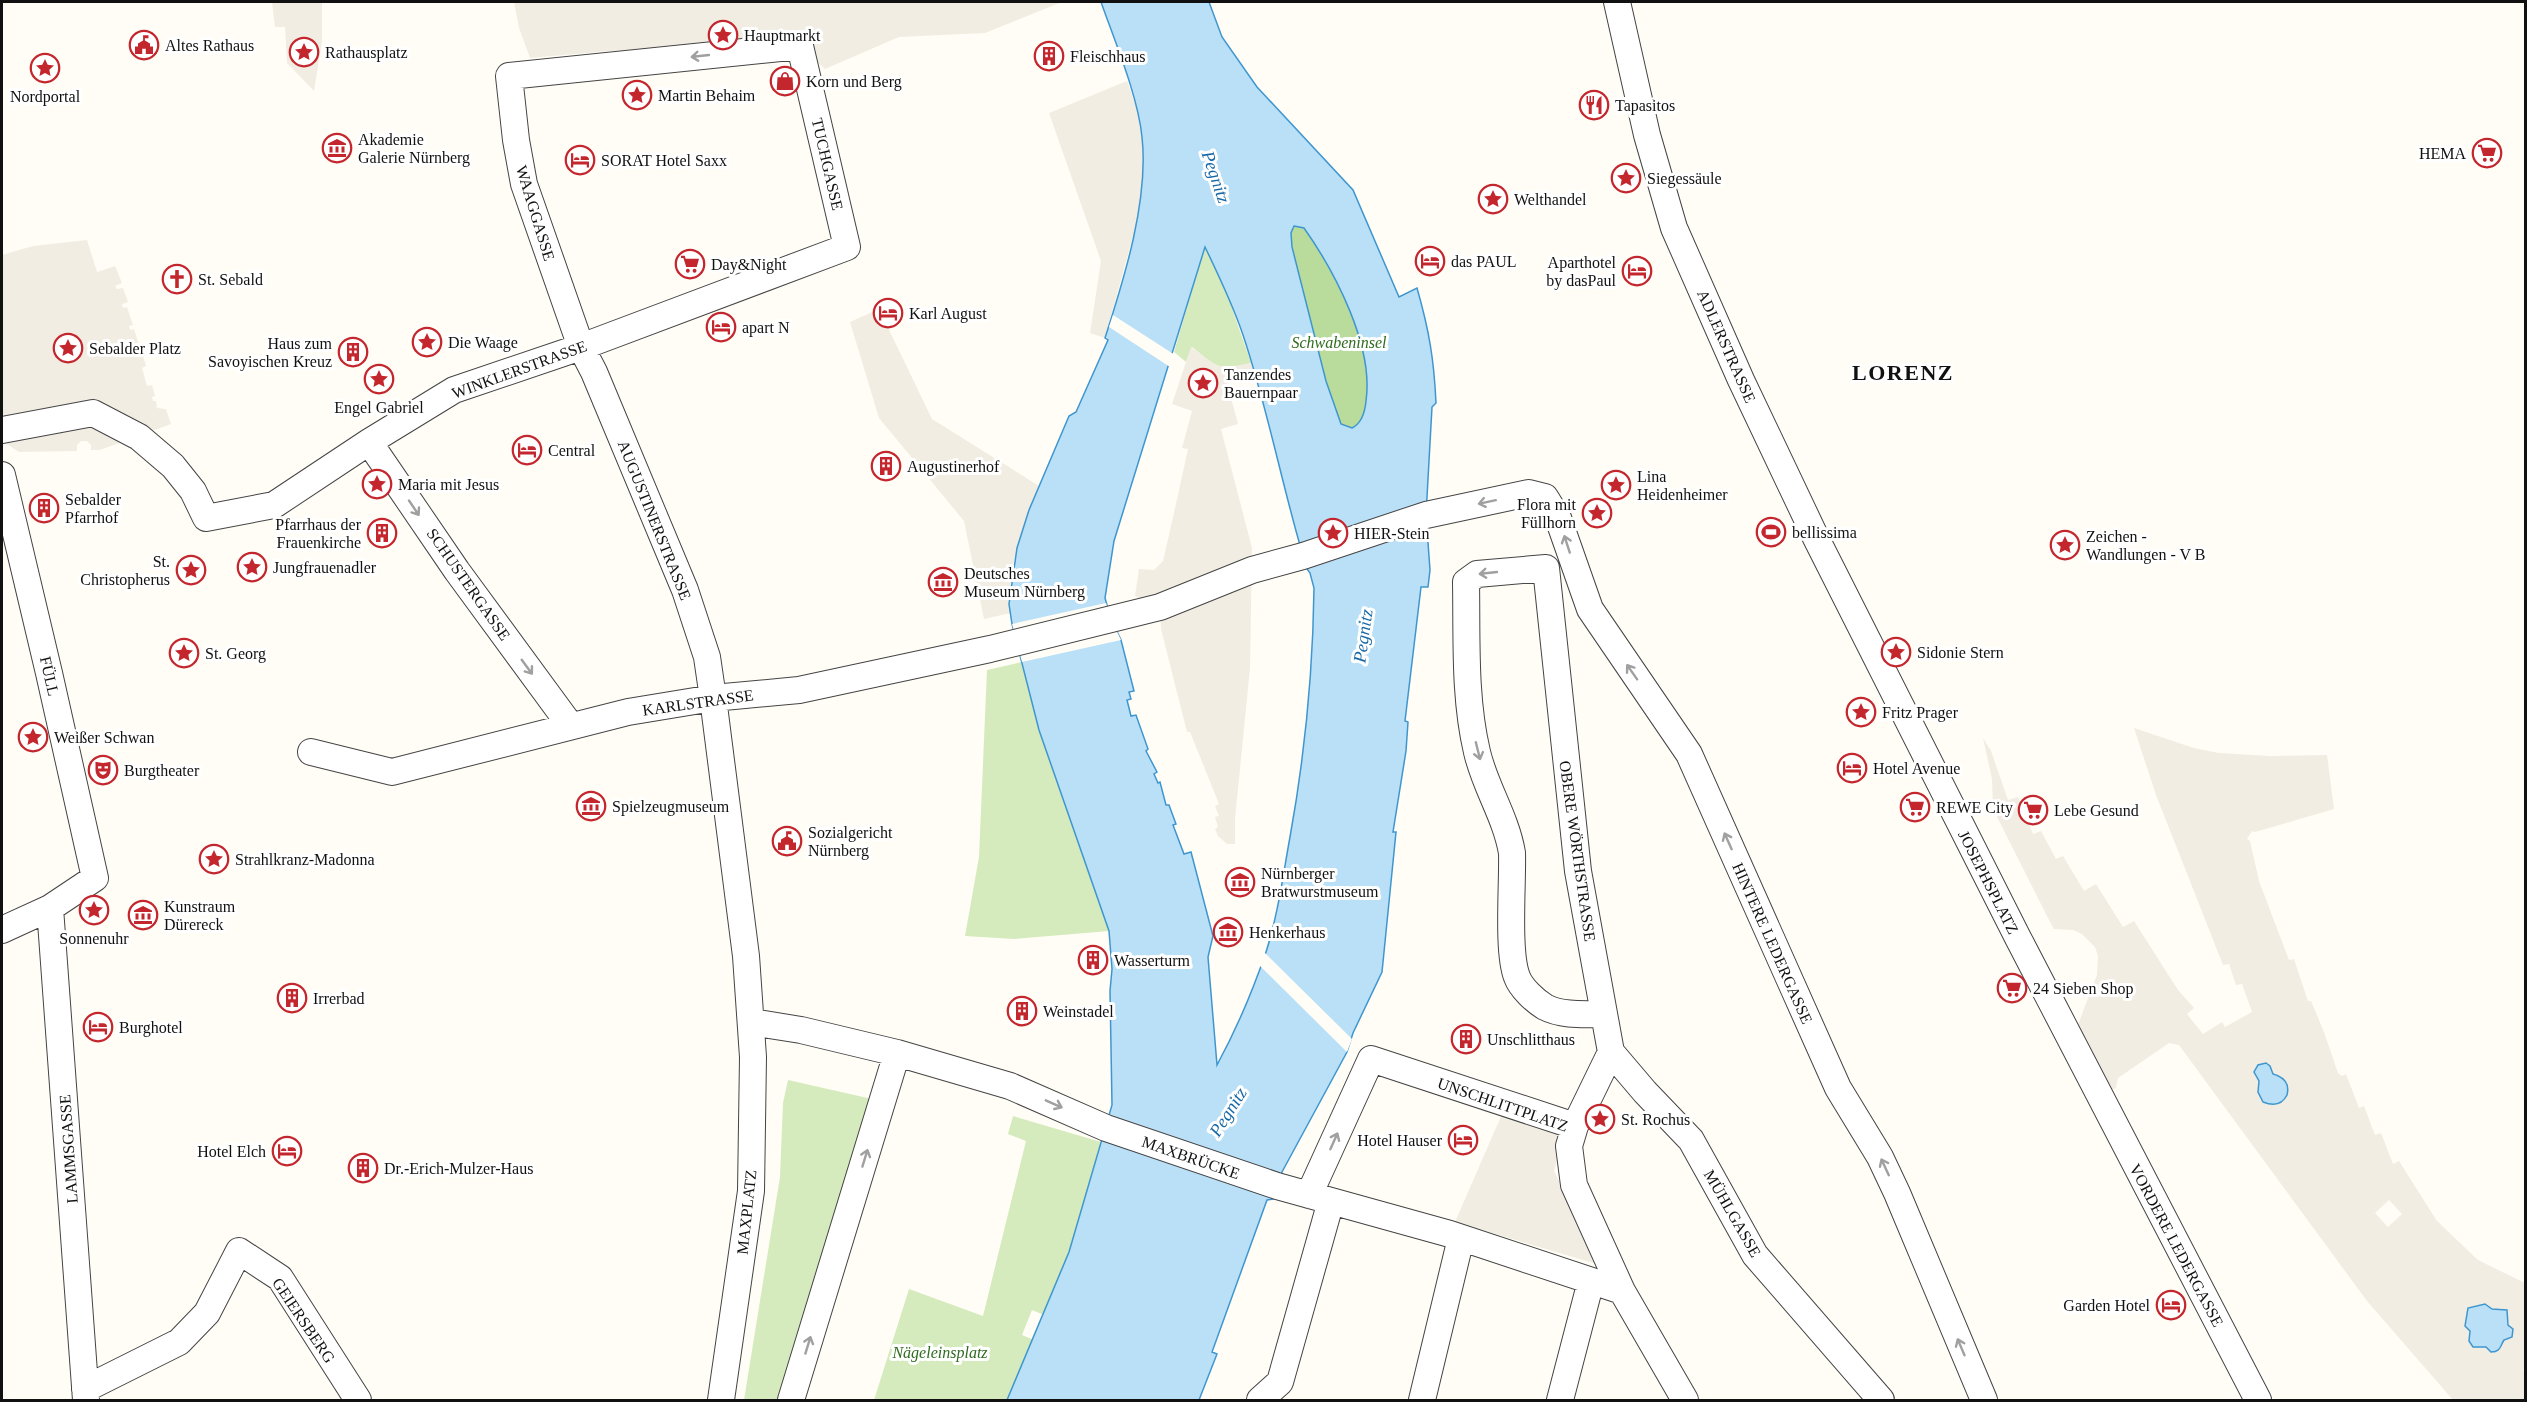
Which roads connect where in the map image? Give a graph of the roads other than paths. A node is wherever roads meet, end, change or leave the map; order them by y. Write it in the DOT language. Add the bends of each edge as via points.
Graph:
graph roads {
  1 [pos="1617,2"];
  2 [pos="509,76"];
  3 [pos="847,247"];
  4 [pos="581,347"];
  5 [pos="2,430"];
  6 [pos="369,442"];
  7 [pos="2,475"];
  8 [pos="1111,620"];
  9 [pos="1884,673"];
  10 [pos="713,698"];
  11 [pos="570,725"];
  12 [pos="310,752"];
  13 [pos="50,908"];
  14 [pos="2,930"];
  15 [pos="746,956"];
  16 [pos="1604,1014"];
  17 [pos="751,1022"];
  18 [pos="1611,1052"];
  19 [pos="897,1053"];
  20 [pos="2095,1090"];
  21 [pos="1575,1126"];
  22 [pos="1320,1198"];
  23 [pos="1461,1238"];
  24 [pos="1591,1281"];
  25 [pos="1622,1291"];
  26 [pos="86,1395"];
  27 [pos="358,1401"];
  28 [pos="721,1401"];
  29 [pos="791,1401"];
  30 [pos="1260,1401"];
  31 [pos="1422,1401"];
  32 [pos="1560,1401"];
  33 [pos="1685,1401"];
  34 [pos="1881,1401"];
  35 [pos="1984,1401"];
  36 [pos="2258,1401"];
  1 -- 9 [label="street, ADLERSTRASSE" via="1647,135 1674,228 1746,391"];
  3 -- 2 [label="street, TUCHGASSE, one-way" via="800,46"];
  2 -- 4 [label="street, WAAGGASSE" via="524,184"];
  3 -- 4 [label="street, WINKLERSTRASSE"];
  4 -- 6 [label="street, WINKLERSTRASSE" via="454,390"];
  4 -- 10 [label="street, AUGUSTINERSTRASSE" via="685,590 707,657"];
  5 -- 6 [label="street, WINKLERSTRASSE" via="93,413 139,437 173,466 193,491 206,518 274,505"];
  6 -- 11 [label="street, SCHUSTERGASSE, one-way"];
  7 -- 13 [label="street, FÜLL" via="95,878"];
  8 -- 10 [label="street, KARLSTRASSE" via="798,690"];
  35 -- 8 [label="street, HINTERE LEDERGASSE, one-way" via="1897,1193 1838,1088 1689,754 1590,609 1558,518 1545,497 1529,493 1426,514 1252,570 1160,607"];
  9 -- 20 [label="street, JOSEPHSPLATZ"];
  10 -- 11 [label="street, KARLSTRASSE"];
  10 -- 15 [label="street, AUGUSTINERSTRASSE"];
  11 -- 12 [label="street, KARLSTRASSE" via="392,772"];
  13 -- 14 [label="street"];
  13 -- 26 [label="street, LAMMSGASSE"];
  15 -- 17 [label="street, MAXPLATZ"];
  16 -- 16 [label="street, OBERE WÖRTHSTRASSE, one-way" via="1576,860 1546,568 1477,574 1466,582 1469,705 1478,754 1510,838 1517,978 1546,1007"];
  16 -- 18 [label="street, OBERE WÖRTHSTRASSE"];
  17 -- 19 [label="street"];
  17 -- 28 [label="street, MAXPLATZ" via="751,1191"];
  18 -- 21 [label="street"];
  18 -- 34 [label="street, MÜHLGASSE" via="1691,1140 1755,1255"];
  19 -- 22 [label="street, MAXBRÜCKE, one-way" via="1010,1086 1106,1128"];
  29 -- 19 [label="street, one-way"];
  20 -- 36 [label="street, VORDERE LEDERGASSE"];
  22 -- 21 [label="street, UNSCHLITTPLATZ, one-way" via="1371,1059"];
  21 -- 25 [label="street, UNSCHLITTPLATZ" via="1569,1146 1574,1185"];
  22 -- 23 [label="street"];
  22 -- 30 [label="street" via="1280,1382"];
  23 -- 24 [label="street"];
  23 -- 31 [label="street"];
  24 -- 25 [label="street"];
  24 -- 32 [label="street"];
  25 -- 33 [label="street, UNSCHLITTPLATZ"];
  26 -- 27 [label="street, GEIERSBERG" via="179,1342 207,1313 239,1251 280,1278"];
}
